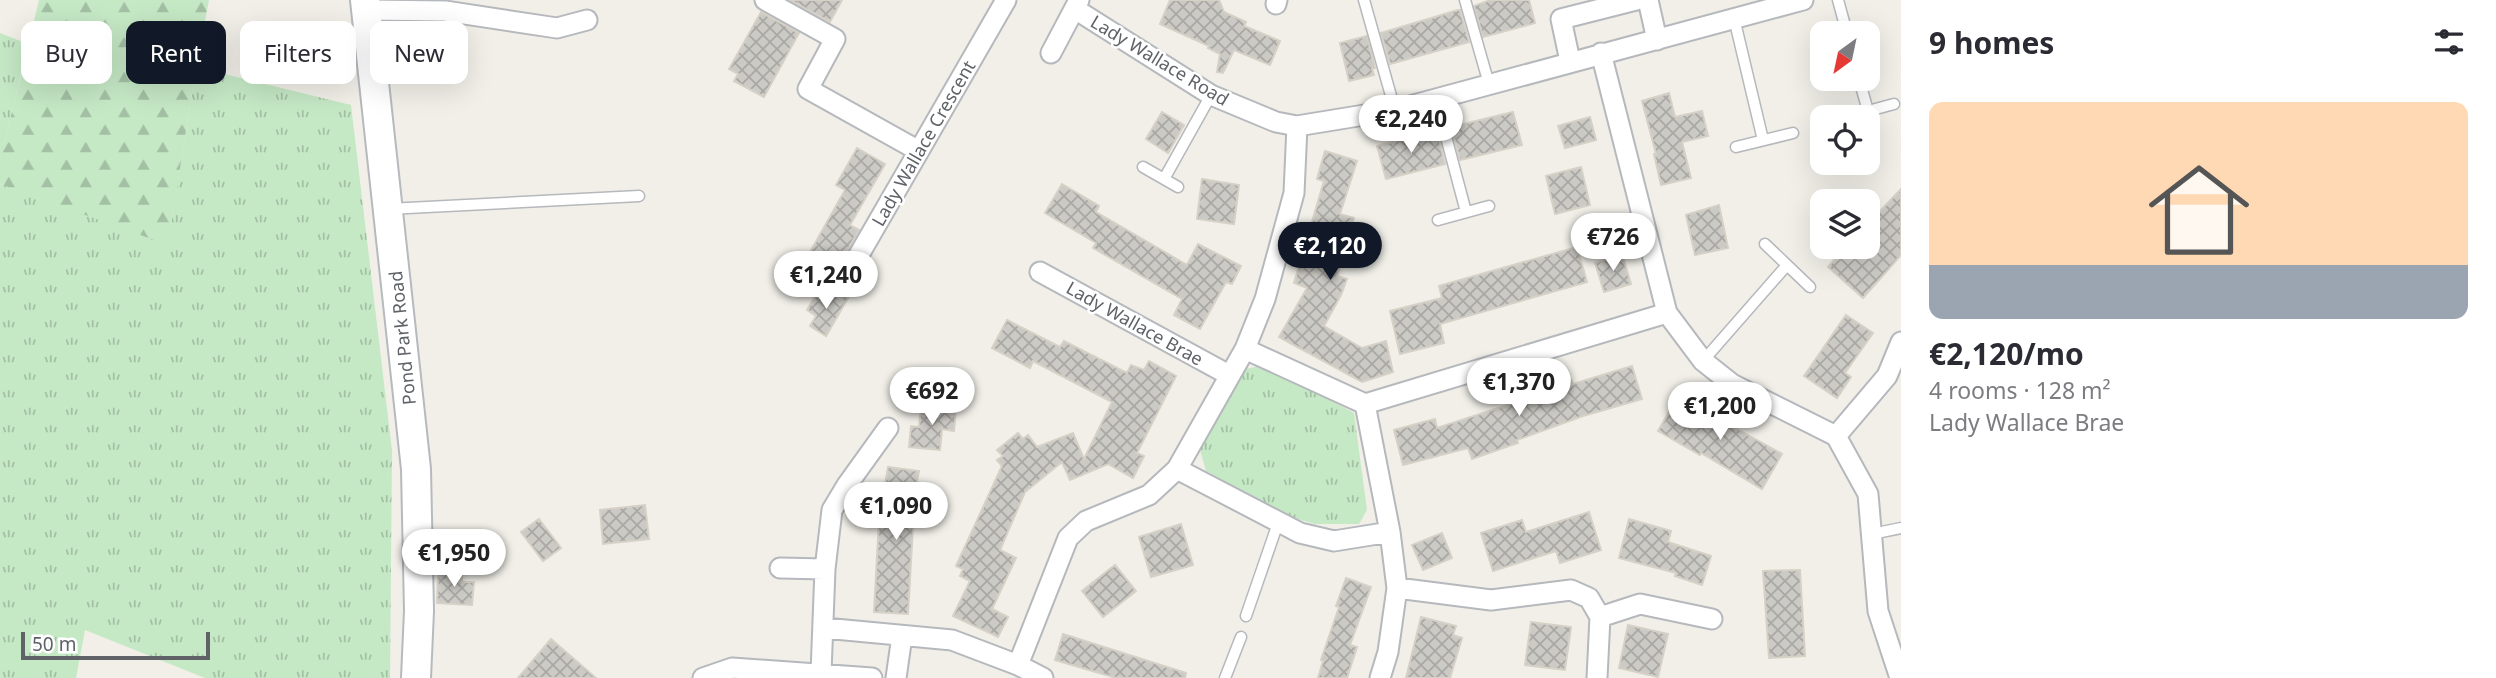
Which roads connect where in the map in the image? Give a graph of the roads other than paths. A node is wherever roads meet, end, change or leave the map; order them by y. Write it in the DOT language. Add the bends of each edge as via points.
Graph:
graph roads {
  1 [pos="765,0"];
  2 [pos="1006,0"];
  3 [pos="1364,0"];
  4 [pos="1465,0"];
  5 [pos="1636,0"];
  6 [pos="1648,0"];
  7 [pos="1838,0"];
  8 [pos="1797,1"];
  9 [pos="1077,4"];
  10 [pos="1603,4"];
  11 [pos="366,5"];
  12 [pos="1734,18"];
  13 [pos="587,20"];
  14 [pos="1844,21"];
  15 [pos="1657,40"];
  16 [pos="1051,53"];
  17 [pos="1601,53"];
  18 [pos="1570,61"];
  19 [pos="1489,84"];
  20 [pos="1211,95"];
  21 [pos="1436,99"];
  22 [pos="1894,104"];
  23 [pos="1880,108"];
  24 [pos="1395,110"];
  25 [pos="1297,127"];
  26 [pos="1793,133"];
  27 [pos="1763,140"];
  28 [pos="1735,147"];
  29 [pos="919,151"];
  30 [pos="1143,167"];
  31 [pos="1164,179"];
  32 [pos="1178,187"];
  33 [pos="639,196"];
  34 [pos="1489,206"];
  35 [pos="388,209"];
  36 [pos="1466,212"];
  37 [pos="1438,220"];
  38 [pos="1765,244"];
  39 [pos="1787,265"];
  40 [pos="1040,272"];
  41 [pos="841,286"];
  42 [pos="1810,287"];
  43 [pos="1667,313"];
  44 [pos="1901,342"];
  45 [pos="1245,349"];
  46 [pos="1703,362"];
  47 [pos="1229,375"];
  48 [pos="1364,404"];
  49 [pos="888,428"];
  50 [pos="1836,436"];
  51 [pos="1177,469"];
  52 [pos="1278,523"];
  53 [pos="1901,528"];
  54 [pos="1390,532"];
  55 [pos="1872,534"];
  56 [pos="780,568"];
  57 [pos="825,569"];
  58 [pos="1397,588"];
  59 [pos="1246,616"];
  60 [pos="1600,617"];
  61 [pos="1712,619"];
  62 [pos="824,628"];
  63 [pos="902,636"];
  64 [pos="1241,637"];
  65 [pos="1018,665"];
  66 [pos="821,673"];
  67 [pos="416,678"];
  68 [pos="703,678"];
  69 [pos="872,678"];
  70 [pos="896,678"];
  71 [pos="1043,678"];
  72 [pos="1225,678"];
  73 [pos="1380,678"];
  74 [pos="1597,678"];
  75 [pos="1900,678"];
  1 -- 29 [label="street" via="835,39 808,89"];
  2 -- 29 [label="street, Lady Wallace Crescent"];
  3 -- 24 [label="lane"];
  4 -- 19 [label="lane"];
  5 -- 10 [label="street"];
  6 -- 15 [label="street"];
  7 -- 14 [label="lane"];
  8 -- 12 [label="street, Lady Wallace Road"];
  9 -- 16 [label="street"];
  9 -- 20 [label="street, Lady Wallace Road"];
  10 -- 18 [label="street" via="1561,19"];
  11 -- 13 [label="street" via="445,11 556,28"];
  11 -- 35 [label="main road, Pond Park Road"];
  12 -- 15 [label="street, Lady Wallace Road"];
  12 -- 27 [label="lane"];
  15 -- 17 [label="street, Lady Wallace Road"];
  17 -- 18 [label="street, Lady Wallace Road"];
  17 -- 43 [label="street"];
  18 -- 19 [label="street, Lady Wallace Road"];
  19 -- 21 [label="street, Lady Wallace Road"];
  20 -- 25 [label="street, Lady Wallace Road"];
  20 -- 31 [label="lane"];
  21 -- 24 [label="street, Lady Wallace Road"];
  21 -- 36 [label="lane"];
  22 -- 23 [label="lane"];
  24 -- 25 [label="street, Lady Wallace Road"];
  25 -- 45 [label="street" via="1294,192 1265,299"];
  26 -- 27 [label="lane"];
  27 -- 28 [label="lane"];
  29 -- 41 [label="street, Lady Wallace Crescent"];
  30 -- 31 [label="lane"];
  31 -- 32 [label="lane"];
  33 -- 35 [label="lane"];
  34 -- 36 [label="lane"];
  35 -- 67 [label="main road, Pond Park Road" via="416,469"];
  36 -- 37 [label="lane"];
  38 -- 39 [label="lane"];
  39 -- 42 [label="lane"];
  39 -- 46 [label="lane"];
  40 -- 47 [label="street, Lady Wallace Brae"];
  43 -- 46 [label="street"];
  43 -- 48 [label="street"];
  44 -- 50 [label="street" via="1887,376"];
  45 -- 47 [label="street"];
  45 -- 48 [label="street"];
  46 -- 50 [label="street" via="1732,384"];
  47 -- 51 [label="street"];
  48 -- 54 [label="street"];
  49 -- 57 [label="street" via="832,510"];
  50 -- 55 [label="street" via="1868,495"];
  51 -- 52 [label="street"];
  51 -- 65 [label="street" via="1149,495 1086,521 1068,538"];
  52 -- 54 [label="street" via="1334,541"];
  52 -- 59 [label="lane"];
  53 -- 55 [label="lane"];
  54 -- 58 [label="street"];
  55 -- 75 [label="street" via="1878,611"];
  56 -- 57 [label="street"];
  57 -- 62 [label="street"];
  58 -- 60 [label="street" via="1491,600 1571,590 1589,598"];
  58 -- 73 [label="street"];
  60 -- 61 [label="street" via="1640,604"];
  60 -- 74 [label="street"];
  62 -- 63 [label="street"];
  62 -- 66 [label="street"];
  63 -- 65 [label="street" via="952,640"];
  63 -- 70 [label="street"];
  64 -- 72 [label="lane"];
  65 -- 71 [label="street"];
  66 -- 68 [label="street" via="732,668"];
  66 -- 69 [label="street"];
}
